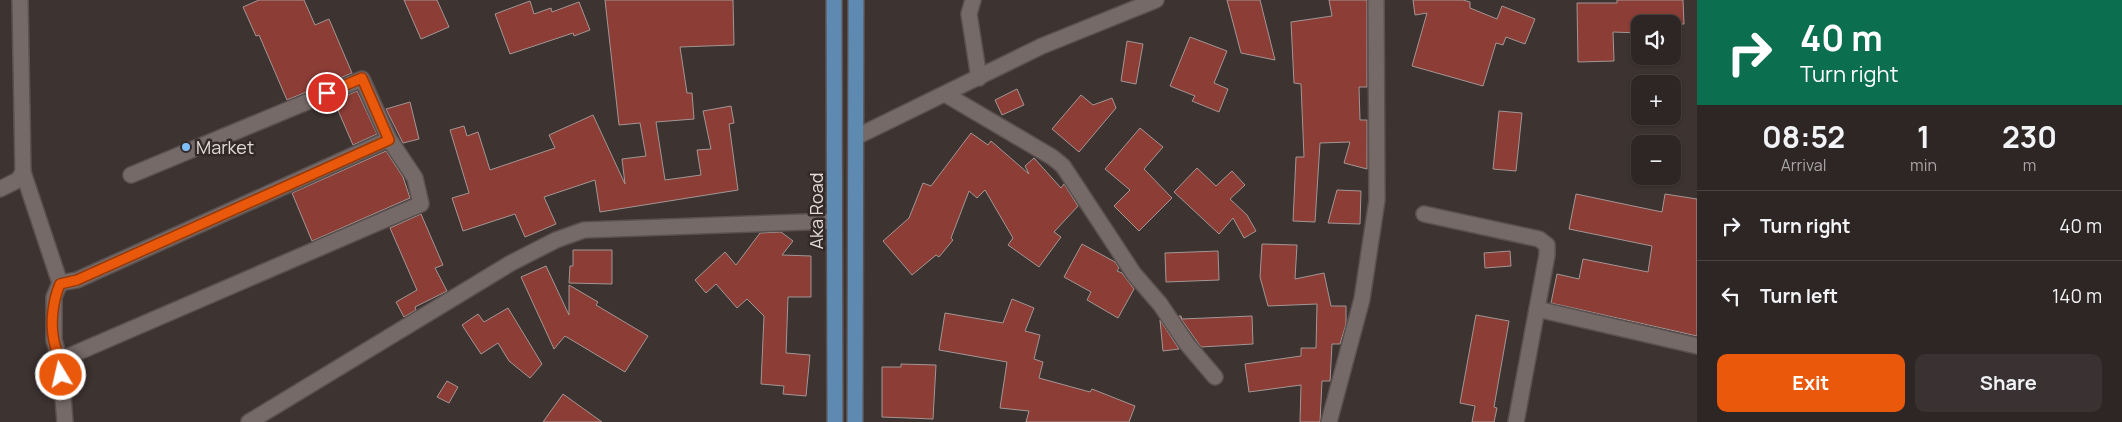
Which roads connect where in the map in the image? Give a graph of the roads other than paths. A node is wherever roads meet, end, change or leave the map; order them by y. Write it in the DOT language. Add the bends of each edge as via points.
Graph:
graph roads {
  1 [pos="20,0"];
  2 [pos="834,0"];
  3 [pos="856,0"];
  4 [pos="973,0"];
  5 [pos="1156,0"];
  6 [pos="1376,0"];
  7 [pos="979,78"];
  8 [pos="945,94"];
  9 [pos="856,136"];
  10 [pos="389,140"];
  11 [pos="23,172"];
  12 [pos="131,175"];
  13 [pos="0,189"];
  14 [pos="1424,214"];
  15 [pos="834,221"];
  16 [pos="60,284"];
  17 [pos="1537,309"];
  18 [pos="1697,346"];
  19 [pos="60,360"];
  20 [pos="1216,377"];
  21 [pos="65,422"];
  22 [pos="250,422"];
  23 [pos="834,422"];
  24 [pos="855,422"];
  25 [pos="1330,422"];
  26 [pos="1516,422"];
  1 -- 11 [label="street"];
  2 -- 15 [label="main road, Aka Road"];
  3 -- 9 [label="main road"];
  4 -- 7 [label="street" via="969,14"];
  5 -- 7 [label="street" via="1042,46"];
  6 -- 25 [label="street" via="1377,200 1362,299"];
  7 -- 8 [label="street"];
  8 -- 9 [label="street"];
  8 -- 20 [label="street" via="1063,166 1134,274"];
  9 -- 24 [label="main road"];
  10 -- 12 [label="street" via="362,78"];
  10 -- 16 [label="street" via="77,280"];
  10 -- 19 [label="street" via="415,178 421,204"];
  11 -- 13 [label="street" via="18,180"];
  11 -- 16 [label="street"];
  14 -- 17 [label="street" via="1539,239 1547,246 1547,255"];
  15 -- 22 [label="street" via="584,230 511,263"];
  15 -- 23 [label="main road, Aka Road"];
  16 -- 19 [label="street" via="54,297 54,340"];
  17 -- 18 [label="street"];
  17 -- 26 [label="street"];
  19 -- 21 [label="street"];
}
